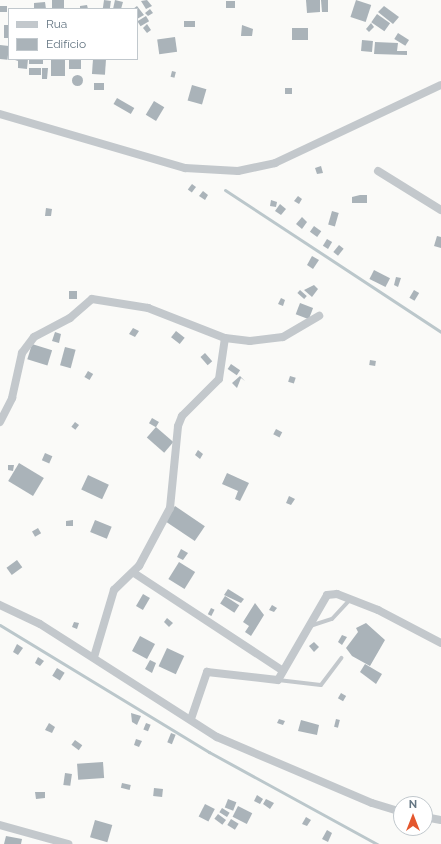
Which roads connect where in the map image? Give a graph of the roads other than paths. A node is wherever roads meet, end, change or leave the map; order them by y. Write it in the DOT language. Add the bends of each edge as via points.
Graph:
graph roads {
  1 [pos="441,85"];
  2 [pos="0,114"];
  3 [pos="378,171"];
  4 [pos="441,210"];
  5 [pos="319,316"];
  6 [pos="225,338"];
  7 [pos="0,422"];
  8 [pos="134,573"];
  9 [pos="350,600"];
  10 [pos="0,605"];
  11 [pos="308,627"];
  12 [pos="441,644"];
  13 [pos="94,657"];
  14 [pos="342,658"];
  15 [pos="283,671"];
  16 [pos="278,680"];
  17 [pos="191,719"];
  18 [pos="393,809"];
  19 [pos="0,825"];
  20 [pos="68,844"];
  1 -- 2 [label="street" via="275,163 238,171 185,168"];
  3 -- 4 [label="street"];
  5 -- 6 [label="street" via="302,328 274,340"];
  6 -- 7 [label="street" via="148,308 92,299 70,318 34,338 22,353 12,398"];
  6 -- 8 [label="street" via="219,379 182,416 178,426 170,508"];
  8 -- 13 [label="street" via="120,580 114,590"];
  8 -- 15 [label="street"];
  9 -- 11 [label="lane" via="332,619"];
  9 -- 11 [label="street" via="327,595"];
  9 -- 12 [label="street" via="378,610"];
  10 -- 13 [label="street" via="20,612"];
  11 -- 15 [label="street"];
  13 -- 17 [label="street"];
  14 -- 16 [label="lane" via="321,685"];
  15 -- 16 [label="street"];
  16 -- 17 [label="street" via="207,672"];
  17 -- 18 [label="street" via="236,746"];
  19 -- 20 [label="street"];
}
